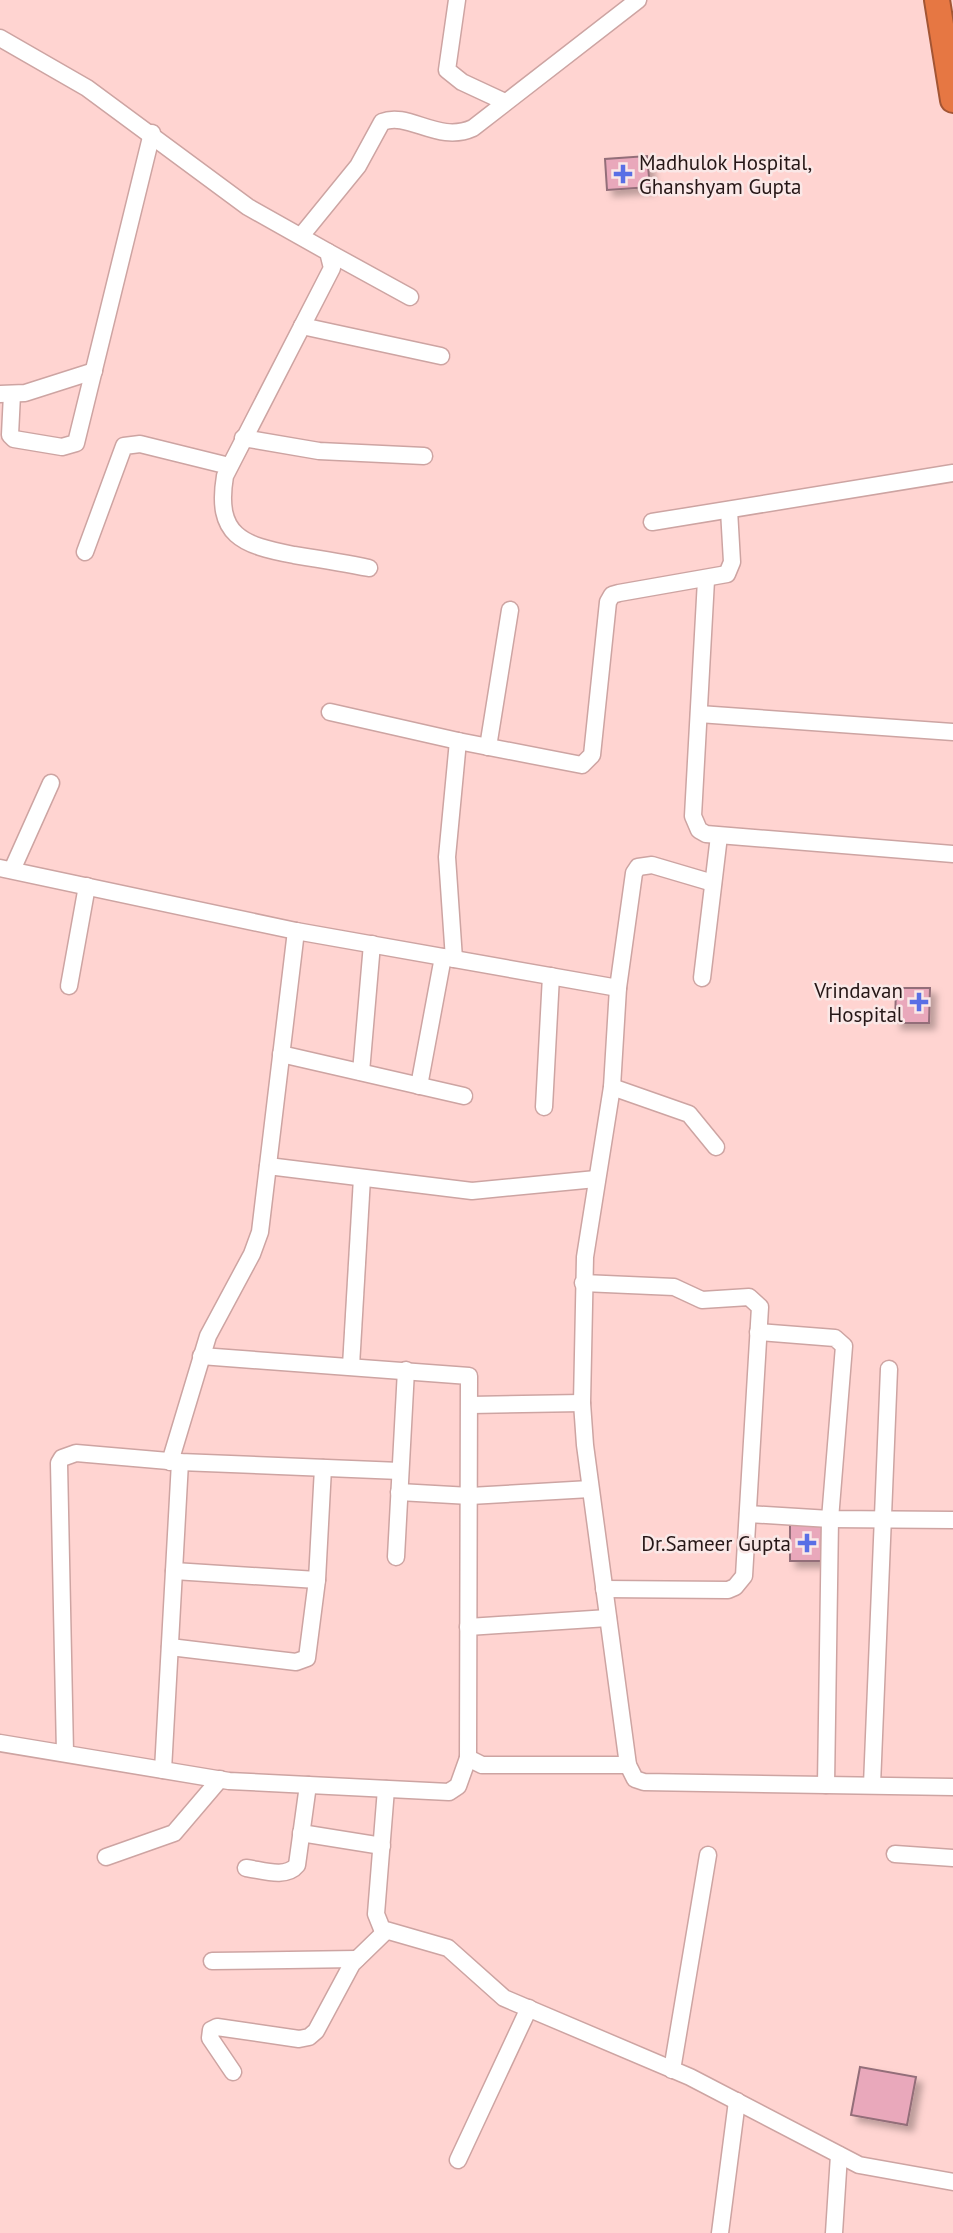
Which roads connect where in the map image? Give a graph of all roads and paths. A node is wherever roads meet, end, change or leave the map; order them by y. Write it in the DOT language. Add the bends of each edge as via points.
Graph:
graph roads {
  1 [pos="457,0"];
  2 [pos="638,0"];
  3 [pos="937,0"];
  4 [pos="0,38"];
  5 [pos="953,100"];
  6 [pos="505,102"];
  7 [pos="152,133"];
  8 [pos="302,236"];
  9 [pos="328,252"];
  10 [pos="410,297"];
  11 [pos="302,326"];
  12 [pos="441,356"];
  13 [pos="94,371"];
  14 [pos="6,394"];
  15 [pos="243,438"];
  16 [pos="424,456"];
  17 [pos="229,466"];
  18 [pos="953,473"];
  19 [pos="729,510"];
  20 [pos="652,522"];
  21 [pos="85,552"];
  22 [pos="369,568"];
  23 [pos="706,580"];
  24 [pos="510,610"];
  25 [pos="330,712"];
  26 [pos="699,714"];
  27 [pos="953,732"];
  28 [pos="458,741"];
  29 [pos="488,747"];
  30 [pos="51,783"];
  31 [pos="719,835"];
  32 [pos="953,854"];
  33 [pos="6,869"];
  34 [pos="713,883"];
  35 [pos="88,886"];
  36 [pos="296,931"];
  37 [pos="372,944"];
  38 [pos="448,958"];
  39 [pos="551,976"];
  40 [pos="702,978"];
  41 [pos="69,986"];
  42 [pos="618,988"];
  43 [pos="281,1054"];
  44 [pos="361,1072"];
  45 [pos="419,1086"];
  46 [pos="612,1087"];
  47 [pos="464,1096"];
  48 [pos="544,1107"];
  49 [pos="716,1147"];
  50 [pos="268,1166"];
  51 [pos="362,1178"];
  52 [pos="596,1179"];
  53 [pos="583,1283"];
  54 [pos="758,1332"];
  55 [pos="201,1356"];
  56 [pos="351,1366"];
  57 [pos="889,1369"];
  58 [pos="406,1370"];
  59 [pos="582,1403"];
  60 [pos="471,1405"];
  61 [pos="175,1462"];
  62 [pos="323,1468"];
  63 [pos="400,1472"];
  64 [pos="590,1489"];
  65 [pos="399,1492"];
  66 [pos="470,1496"];
  67 [pos="748,1514"];
  68 [pos="830,1519"];
  69 [pos="883,1520"];
  70 [pos="953,1520"];
  71 [pos="396,1557"];
  72 [pos="174,1571"];
  73 [pos="317,1580"];
  74 [pos="604,1589"];
  75 [pos="608,1618"];
  76 [pos="468,1627"];
  77 [pos="170,1647"];
  78 [pos="0,1742"];
  79 [pos="65,1753"];
  80 [pos="468,1758"];
  81 [pos="628,1765"];
  82 [pos="163,1770"];
  83 [pos="220,1779"];
  84 [pos="308,1785"];
  85 [pos="826,1785"];
  86 [pos="872,1785"];
  87 [pos="953,1787"];
  88 [pos="386,1789"];
  89 [pos="301,1833"];
  90 [pos="382,1846"];
  91 [pos="895,1854"];
  92 [pos="708,1855"];
  93 [pos="106,1857"];
  94 [pos="953,1858"];
  95 [pos="246,1868"];
  96 [pos="386,1931"];
  97 [pos="357,1959"];
  98 [pos="212,1961"];
  99 [pos="529,2008"];
  100 [pos="672,2070"];
  101 [pos="233,2072"];
  102 [pos="737,2101"];
  103 [pos="839,2155"];
  104 [pos="458,2160"];
  105 [pos="953,2182"];
  106 [pos="720,2233"];
  107 [pos="834,2233"];
  1 -- 6 [label="street" via="447,70"];
  2 -- 6 [label="street"];
  3 -- 5 [label="highway"];
  4 -- 7 [label="street"];
  6 -- 8 [label="street" via="473,128 457,134 393,120 382,122 358,166"];
  7 -- 8 [label="street" via="248,207"];
  7 -- 13 [label="street"];
  8 -- 9 [label="street"];
  9 -- 10 [label="street"];
  9 -- 11 [label="street" via="332,268"];
  11 -- 12 [label="street"];
  11 -- 15 [label="street"];
  13 -- 14 [label="street" via="25,393"];
  13 -- 14 [label="street" via="79,439 73,445 14,439"];
  15 -- 16 [label="street" via="319,451"];
  15 -- 17 [label="street"];
  17 -- 21 [label="street" via="140,443 124,446"];
  17 -- 22 [label="street" via="223,510 228,524 245,543"];
  18 -- 19 [label="street"];
  19 -- 20 [label="street"];
  19 -- 23 [label="street" via="731,569 720,578"];
  23 -- 26 [label="street"];
  23 -- 29 [label="street" via="612,595 588,762 573,765"];
  24 -- 29 [label="street"];
  25 -- 28 [label="street"];
  26 -- 27 [label="street"];
  26 -- 31 [label="street" via="693,816 699,830"];
  28 -- 29 [label="street"];
  28 -- 38 [label="street" via="447,857"];
  30 -- 33 [label="street"];
  31 -- 32 [label="street"];
  31 -- 34 [label="street"];
  33 -- 35 [label="street"];
  34 -- 40 [label="street"];
  34 -- 42 [label="street" via="652,865 638,867"];
  35 -- 36 [label="street"];
  35 -- 41 [label="street"];
  36 -- 37 [label="street"];
  36 -- 43 [label="street"];
  37 -- 38 [label="street"];
  37 -- 44 [label="street"];
  38 -- 39 [label="street"];
  38 -- 45 [label="street"];
  39 -- 42 [label="street"];
  39 -- 48 [label="street"];
  42 -- 46 [label="street"];
  43 -- 44 [label="street"];
  43 -- 50 [label="street"];
  44 -- 45 [label="street"];
  45 -- 47 [label="street"];
  46 -- 49 [label="street" via="690,1114"];
  46 -- 52 [label="street"];
  50 -- 51 [label="street"];
  50 -- 55 [label="street" via="256,1243"];
  51 -- 52 [label="street" via="472,1191"];
  51 -- 56 [label="street"];
  52 -- 53 [label="street"];
  53 -- 54 [label="street" via="674,1287 702,1300 749,1297 760,1307"];
  53 -- 59 [label="street"];
  54 -- 67 [label="street"];
  54 -- 68 [label="street" via="835,1338 844,1346"];
  55 -- 56 [label="street"];
  55 -- 61 [label="street"];
  56 -- 58 [label="street"];
  57 -- 69 [label="street"];
  58 -- 60 [label="street" via="469,1376"];
  58 -- 63 [label="street"];
  59 -- 60 [label="street"];
  59 -- 64 [label="street"];
  60 -- 66 [label="street"];
  61 -- 62 [label="street"];
  61 -- 72 [label="street"];
  61 -- 79 [label="street" via="76,1453 59,1463"];
  62 -- 63 [label="street"];
  62 -- 73 [label="street"];
  63 -- 65 [label="street"];
  64 -- 66 [label="street"];
  64 -- 74 [label="street"];
  65 -- 66 [label="street"];
  65 -- 71 [label="street"];
  66 -- 76 [label="street"];
  67 -- 68 [label="street"];
  67 -- 74 [label="street" via="744,1576 735,1587"];
  68 -- 69 [label="street"];
  68 -- 85 [label="street"];
  69 -- 70 [label="street"];
  69 -- 86 [label="street"];
  72 -- 73 [label="street"];
  72 -- 77 [label="street"];
  73 -- 77 [label="street" via="310,1651 302,1661"];
  74 -- 75 [label="street"];
  75 -- 76 [label="street"];
  75 -- 81 [label="street"];
  76 -- 80 [label="street"];
  77 -- 82 [label="street"];
  78 -- 79 [label="street"];
  79 -- 82 [label="street"];
  80 -- 81 [label="street" via="482,1765"];
  80 -- 88 [label="street" via="455,1791"];
  81 -- 85 [label="street" via="635,1779 644,1783"];
  82 -- 83 [label="street"];
  83 -- 84 [label="street"];
  83 -- 93 [label="street" via="174,1832"];
  84 -- 88 [label="street"];
  84 -- 89 [label="street"];
  85 -- 86 [label="street"];
  86 -- 87 [label="street"];
  88 -- 90 [label="street"];
  89 -- 90 [label="street"];
  89 -- 95 [label="street" via="292,1871"];
  90 -- 96 [label="street" via="376,1914 377,1923"];
  91 -- 94 [label="street"];
  92 -- 100 [label="street"];
  96 -- 97 [label="street"];
  96 -- 99 [label="street" via="448,1948 496,1993"];
  97 -- 98 [label="street"];
  97 -- 101 [label="street" via="309,2037 211,2030 211,2038"];
  99 -- 100 [label="street"];
  99 -- 104 [label="street"];
  100 -- 102 [label="street"];
  102 -- 103 [label="street"];
  102 -- 106 [label="street"];
  103 -- 105 [label="street" via="881,2171"];
  103 -- 107 [label="street"];
}
